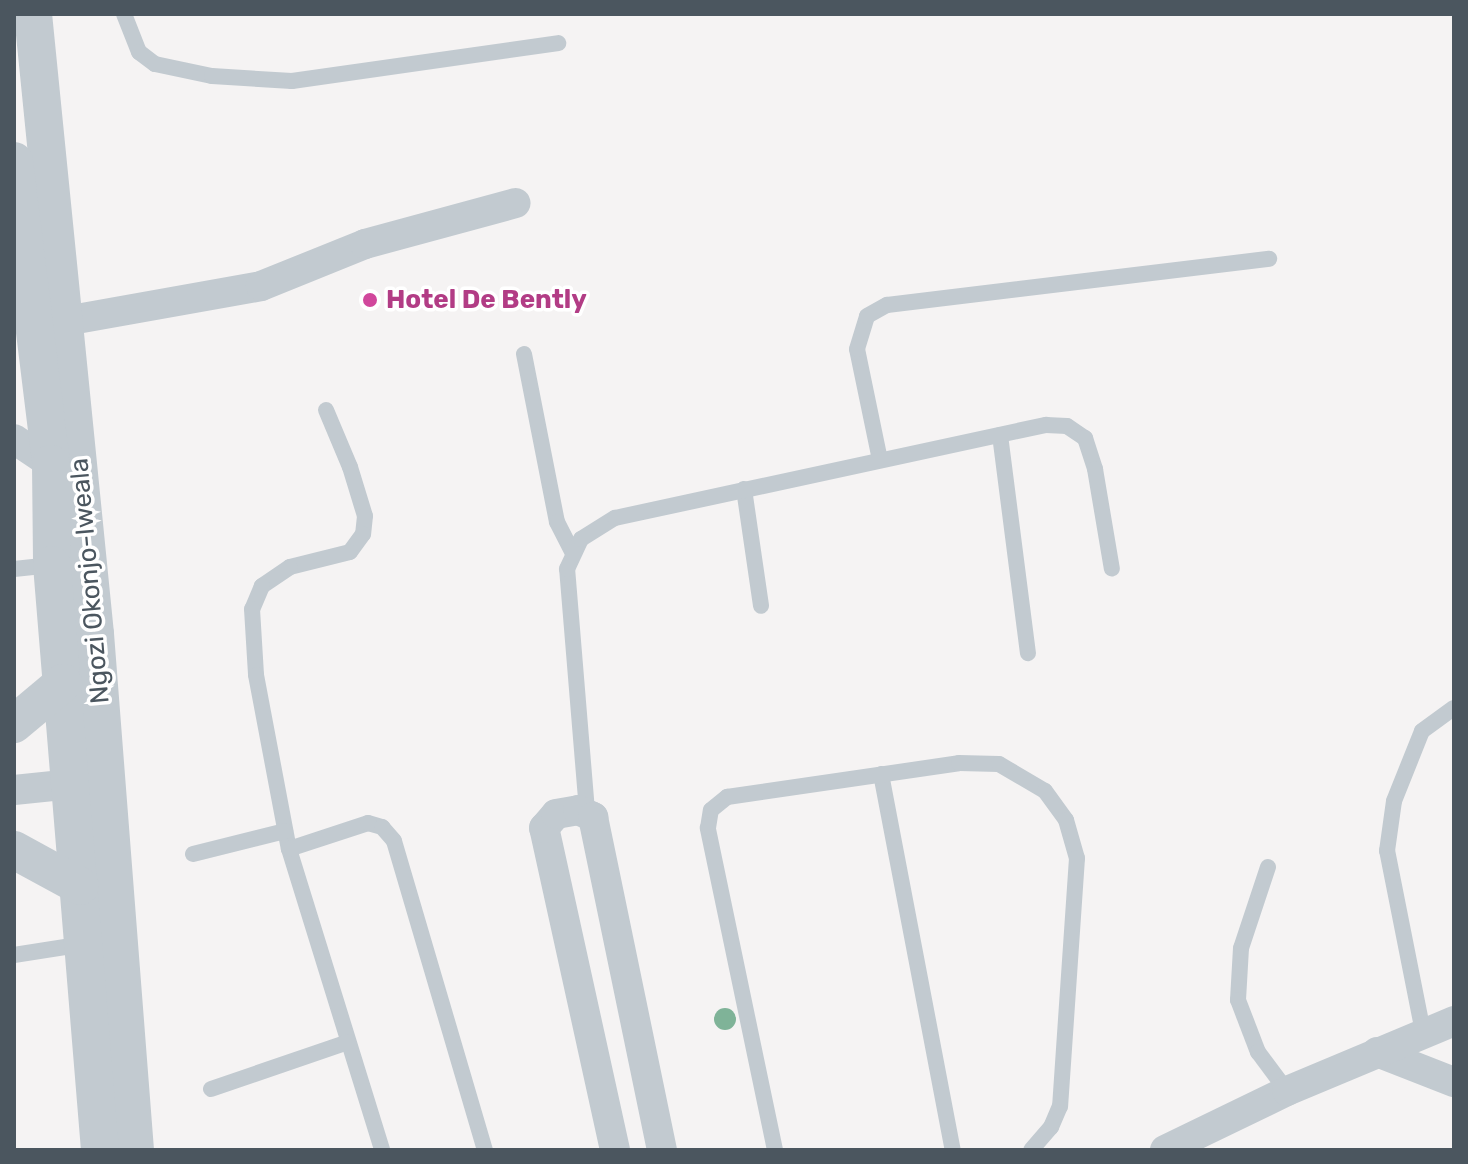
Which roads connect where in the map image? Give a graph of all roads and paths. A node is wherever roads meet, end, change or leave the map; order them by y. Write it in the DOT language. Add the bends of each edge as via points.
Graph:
graph roads {
  1 [pos="33,14"];
  2 [pos="124,14"];
  3 [pos="558,43"];
  4 [pos="14,161"];
  5 [pos="516,203"];
  6 [pos="1269,259"];
  7 [pos="49,324"];
  8 [pos="524,354"];
  9 [pos="326,410"];
  10 [pos="1000,435"];
  11 [pos="14,439"];
  12 [pos="880,460"];
  13 [pos="51,464"];
  14 [pos="744,489"];
  15 [pos="572,551"];
  16 [pos="52,565"];
  17 [pos="14,569"];
  18 [pos="1112,569"];
  19 [pos="761,606"];
  20 [pos="1028,653"];
  21 [pos="63,683"];
  22 [pos="1454,708"];
  23 [pos="14,724"];
  24 [pos="881,774"];
  25 [pos="89,782"];
  26 [pos="14,790"];
  27 [pos="587,811"];
  28 [pos="285,831"];
  29 [pos="289,849"];
  30 [pos="14,850"];
  31 [pos="193,854"];
  32 [pos="1268,867"];
  33 [pos="80,886"];
  34 [pos="84,944"];
  35 [pos="14,955"];
  36 [pos="1454,1021"];
  37 [pos="1423,1032"];
  38 [pos="348,1042"];
  39 [pos="1377,1052"];
  40 [pos="1454,1082"];
  41 [pos="211,1089"];
  42 [pos="1287,1091"];
  43 [pos="100,1150"];
  44 [pos="135,1150"];
  45 [pos="382,1150"];
  46 [pos="485,1150"];
  47 [pos="615,1150"];
  48 [pos="662,1150"];
  49 [pos="775,1150"];
  50 [pos="953,1150"];
  51 [pos="1031,1150"];
  52 [pos="1165,1150"];
  1 -- 7 [label="street, Ngozi Okonjo-Iweala"];
  2 -- 3 [label="lane" via="139,52 155,64 212,76 292,81"];
  4 -- 7 [label="street, Ngozi Okonjo-Iweala"];
  5 -- 7 [label="street" via="365,244 261,286"];
  6 -- 12 [label="lane" via="887,305 867,316 857,349"];
  7 -- 13 [label="street, Ngozi Okonjo-Iweala"];
  7 -- 25 [label="street, Ngozi Okonjo-Iweala"];
  8 -- 15 [label="lane" via="557,522"];
  9 -- 28 [label="lane" via="365,516 363,534 350,552 290,567 262,586 252,609 256,675"];
  10 -- 12 [label="lane"];
  10 -- 18 [label="lane" via="1046,425 1067,426 1085,438"];
  10 -- 20 [label="lane"];
  11 -- 13 [label="street"];
  12 -- 14 [label="lane"];
  13 -- 16 [label="street, Ngozi Okonjo-Iweala"];
  14 -- 15 [label="lane" via="615,518"];
  14 -- 19 [label="lane"];
  15 -- 27 [label="lane" via="567,569"];
  16 -- 17 [label="lane"];
  16 -- 21 [label="street, Ngozi Okonjo-Iweala"];
  21 -- 23 [label="street"];
  21 -- 25 [label="street, Ngozi Okonjo-Iweala"];
  22 -- 37 [label="lane" via="1422,731 1394,801 1387,851"];
  24 -- 49 [label="lane" via="727,797 711,810 708,828"];
  24 -- 50 [label="lane"];
  24 -- 51 [label="lane" via="959,763 999,764 1045,791 1066,820 1077,858 1060,1106 1051,1127"];
  25 -- 26 [label="street"];
  25 -- 33 [label="street, Ngozi Okonjo-Iweala"];
  25 -- 44 [label="street, Ngozi Okonjo-Iweala"];
  27 -- 47 [label="street" via="556,814 544,828"];
  27 -- 48 [label="street" via="593,817"];
  28 -- 29 [label="lane"];
  28 -- 31 [label="lane"];
  29 -- 38 [label="lane"];
  29 -- 46 [label="lane" via="368,823 382,827 394,841"];
  30 -- 33 [label="street"];
  32 -- 42 [label="lane" via="1241,948 1238,1000 1258,1052"];
  33 -- 34 [label="street, Ngozi Okonjo-Iweala"];
  34 -- 35 [label="lane"];
  34 -- 43 [label="street, Ngozi Okonjo-Iweala"];
  36 -- 37 [label="street"];
  37 -- 39 [label="street"];
  38 -- 41 [label="lane"];
  38 -- 45 [label="lane"];
  39 -- 40 [label="street"];
  39 -- 42 [label="street"];
  42 -- 52 [label="street"];
}
